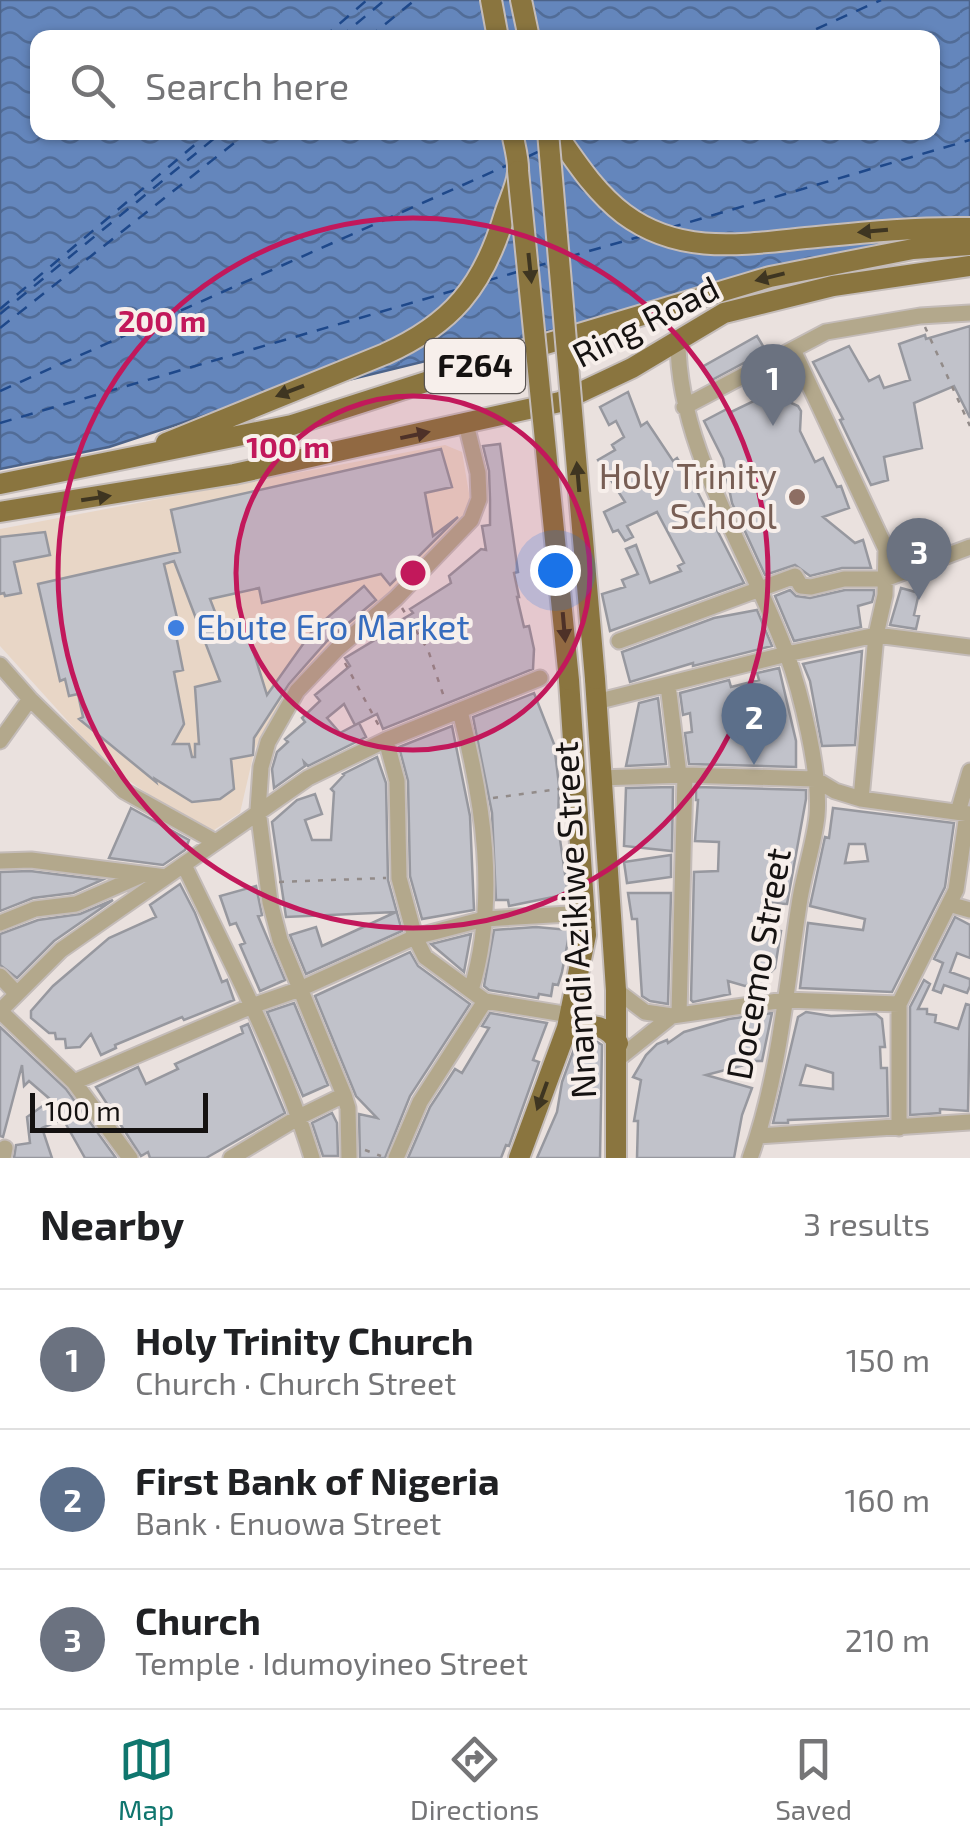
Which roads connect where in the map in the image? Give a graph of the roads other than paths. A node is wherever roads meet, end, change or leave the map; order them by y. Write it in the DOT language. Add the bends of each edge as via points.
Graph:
graph roads {
  1 [pos="491,0"];
  2 [pos="521,0"];
  3 [pos="497,30"];
  4 [pos="527,30"];
  5 [pos="513,140"];
  6 [pos="552,140"];
  7 [pos="557,140"];
  8 [pos="518,172"];
  9 [pos="970,228"];
  10 [pos="970,244"];
  11 [pos="970,266"];
  12 [pos="970,312"];
  13 [pos="678,339"];
  14 [pos="793,350"];
  15 [pos="684,407"];
  16 [pos="466,424"];
  17 [pos="144,454"];
  18 [pos="0,484"];
  19 [pos="0,512"];
  20 [pos="970,547"];
  21 [pos="886,579"];
  22 [pos="760,588"];
  23 [pos="876,635"];
  24 [pos="619,641"];
  25 [pos="970,647"];
  26 [pos="787,654"];
  27 [pos="0,665"];
  28 [pos="540,678"];
  29 [pos="668,685"];
  30 [pos="30,700"];
  31 [pos="596,702"];
  32 [pos="455,713"];
  33 [pos="386,740"];
  34 [pos="0,742"];
  35 [pos="970,771"];
  36 [pos="682,775"];
  37 [pos="600,778"];
  38 [pos="815,779"];
  39 [pos="860,799"];
  40 [pos="258,810"];
  41 [pos="965,814"];
  42 [pos="214,841"];
  43 [pos="0,862"];
  44 [pos="184,865"];
  45 [pos="144,874"];
  46 [pos="166,877"];
  47 [pos="949,904"];
  48 [pos="970,910"];
  49 [pos="587,914"];
  50 [pos="484,919"];
  51 [pos="0,923"];
  52 [pos="415,937"];
  53 [pos="0,976"];
  54 [pos="300,989"];
  55 [pos="470,990"];
  56 [pos="616,990"];
  57 [pos="17,994"];
  58 [pos="784,1000"];
  59 [pos="485,1001"];
  60 [pos="898,1004"];
  61 [pos="252,1006"];
  62 [pos="0,1011"];
  63 [pos="676,1015"];
  64 [pos="569,1021"];
  65 [pos="618,1051"];
  66 [pos="74,1082"];
  67 [pos="344,1095"];
  68 [pos="299,1117"];
  69 [pos="970,1122"];
  70 [pos="899,1128"];
  71 [pos="758,1136"];
  72 [pos="349,1152"];
  73 [pos="130,1158"];
  74 [pos="231,1158"];
  75 [pos="312,1158"];
  76 [pos="396,1158"];
  77 [pos="518,1158"];
  78 [pos="616,1158"];
  79 [pos="750,1158"];
  1 -- 3 [label="main road"];
  2 -- 4 [label="main road"];
  5 -- 8 [label="main road"];
  31 -- 6 [label="main road, Nnamdi Azikiwe Street, one-way, bridge"];
  9 -- 7 [label="main road, one-way" via="745,246 694,242 627,216"];
  8 -- 17 [label="main road, one-way" via="477,282 419,339"];
  8 -- 49 [label="main road, one-way, bridge"];
  10 -- 17 [label="main road, Ring Road / F264, one-way" via="770,276 292,425"];
  11 -- 13 [label="main road, Ring Road / F264" via="833,286 724,313"];
  12 -- 14 [label="street" via="826,332"];
  13 -- 15 [label="street, Docemo Street"];
  13 -- 16 [label="main road, Ring Road / F264" via="560,402"];
  14 -- 15 [label="street"];
  14 -- 21 [label="street" via="886,550"];
  15 -- 22 [label="street, Docemo Street"];
  19 -- 16 [label="main road, Ring Road / F264, one-way" via="234,474"];
  16 -- 40 [label="street" via="478,473 471,520 297,691 268,742"];
  17 -- 18 [label="main road, Ring Road / F264"];
  20 -- 21 [label="street"];
  21 -- 22 [label="street" via="811,587 795,576"];
  21 -- 23 [label="street"];
  22 -- 24 [label="street"];
  22 -- 26 [label="street, Docemo Street"];
  23 -- 25 [label="street"];
  23 -- 26 [label="street"];
  23 -- 39 [label="street"];
  26 -- 29 [label="street"];
  26 -- 38 [label="street, Docemo Street"];
  27 -- 30 [label="street"];
  28 -- 32 [label="street"];
  29 -- 31 [label="street"];
  29 -- 36 [label="street"];
  30 -- 34 [label="street"];
  30 -- 42 [label="street" via="124,791"];
  31 -- 37 [label="main road, Nnamdi Azikiwe Street"];
  32 -- 33 [label="street"];
  32 -- 50 [label="street" via="481,800"];
  33 -- 40 [label="street"];
  33 -- 52 [label="street" via="397,780 399,878"];
  35 -- 41 [label="street"];
  36 -- 37 [label="street"];
  36 -- 38 [label="street"];
  36 -- 63 [label="street" via="685,896"];
  37 -- 56 [label="main road, Nnamdi Azikiwe Street"];
  38 -- 39 [label="street"];
  38 -- 58 [label="street, Docemo Street" via="817,816"];
  39 -- 41 [label="street"];
  40 -- 42 [label="street"];
  40 -- 54 [label="street" via="280,940"];
  41 -- 47 [label="street"];
  42 -- 44 [label="street"];
  43 -- 45 [label="street"];
  44 -- 46 [label="street"];
  44 -- 61 [label="street"];
  45 -- 46 [label="street"];
  45 -- 51 [label="street" via="76,904 35,909"];
  46 -- 57 [label="street" via="61,950"];
  47 -- 48 [label="street"];
  47 -- 60 [label="street"];
  49 -- 50 [label="street"];
  49 -- 64 [label="main road"];
  50 -- 52 [label="street"];
  50 -- 55 [label="street"];
  52 -- 54 [label="street"];
  52 -- 55 [label="street" via="425,958"];
  53 -- 57 [label="street"];
  54 -- 61 [label="street"];
  54 -- 67 [label="street"];
  55 -- 59 [label="street"];
  56 -- 63 [label="street" via="646,1012"];
  56 -- 65 [label="main road, Nnamdi Azikiwe Street"];
  57 -- 62 [label="street"];
  58 -- 60 [label="street"];
  58 -- 63 [label="street"];
  58 -- 71 [label="street, Docemo Street"];
  59 -- 64 [label="street"];
  59 -- 76 [label="street" via="420,1102"];
  60 -- 70 [label="street"];
  61 -- 66 [label="street"];
  61 -- 68 [label="street"];
  62 -- 66 [label="street"];
  63 -- 65 [label="street"];
  64 -- 65 [label="main road" via="610,1031"];
  64 -- 77 [label="main road, one-way"];
  65 -- 78 [label="main road, Nnamdi Azikiwe Street"];
  66 -- 73 [label="street"];
  67 -- 68 [label="street"];
  67 -- 72 [label="street"];
  68 -- 74 [label="street"];
  68 -- 75 [label="street"];
  69 -- 70 [label="street"];
  70 -- 71 [label="street"];
  71 -- 79 [label="street, Docemo Street"];
}
